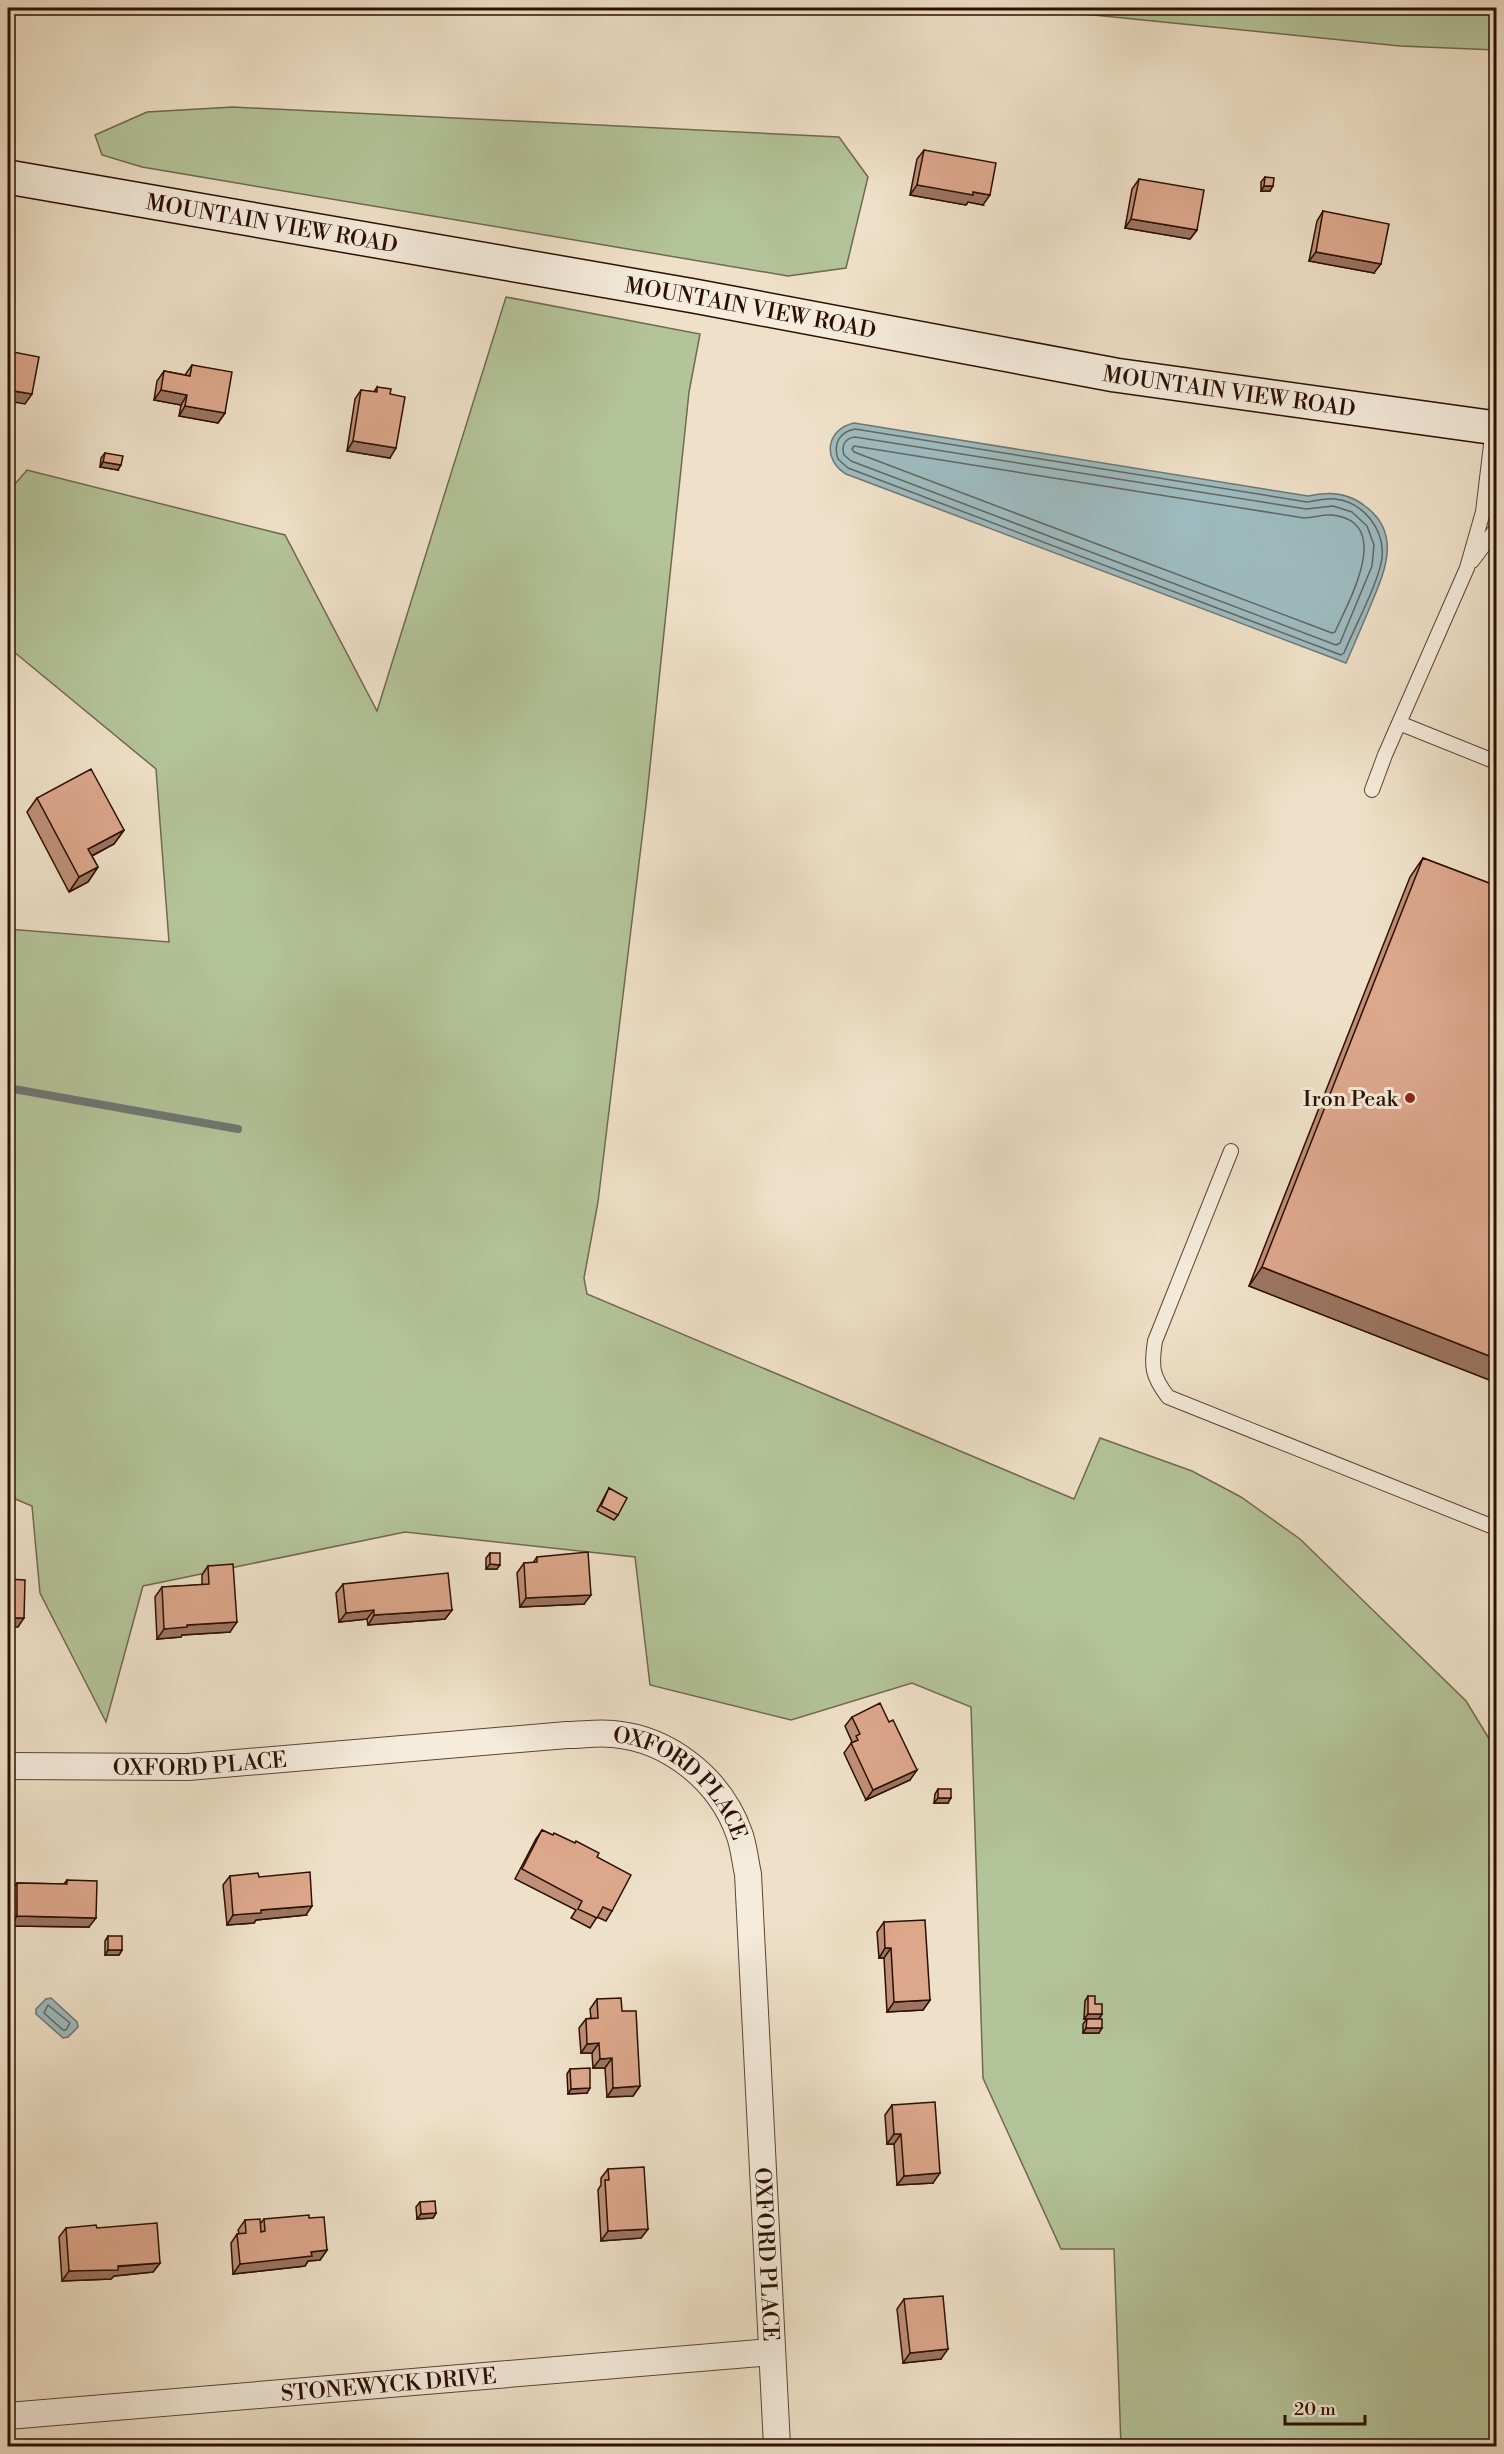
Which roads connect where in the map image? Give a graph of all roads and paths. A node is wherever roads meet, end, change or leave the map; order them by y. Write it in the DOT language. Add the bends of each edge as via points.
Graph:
graph roads {
  1 [pos="8,177"];
  2 [pos="1495,428"];
  3 [pos="1497,529"];
  4 [pos="1467,568"];
  5 [pos="1399,723"];
  6 [pos="1497,762"];
  7 [pos="1372,790"];
  8 [pos="1231,1151"];
  9 [pos="1497,1528"];
  10 [pos="8,1766"];
  11 [pos="771,2352"];
  12 [pos="8,2416"];
  13 [pos="777,2446"];
  1 -- 2 [label="street, MOUNTAIN VIEW ROAD" via="694,296 1115,375"];
  2 -- 4 [label="lane" via="1483,512"];
  3 -- 4 [label="lane"];
  4 -- 5 [label="lane"];
  5 -- 6 [label="lane"];
  5 -- 7 [label="lane"];
  8 -- 9 [label="lane" via="1155,1341 1151,1365 1158,1383 1168,1397"];
  10 -- 11 [label="street, OXFORD PLACE" via="188,1767 613,1734 649,1741 679,1756 705,1778 725,1803 740,1834 748,1874"];
  11 -- 12 [label="street, STONEWYCK DRIVE"];
  11 -- 13 [label="street, OXFORD PLACE"];
}
